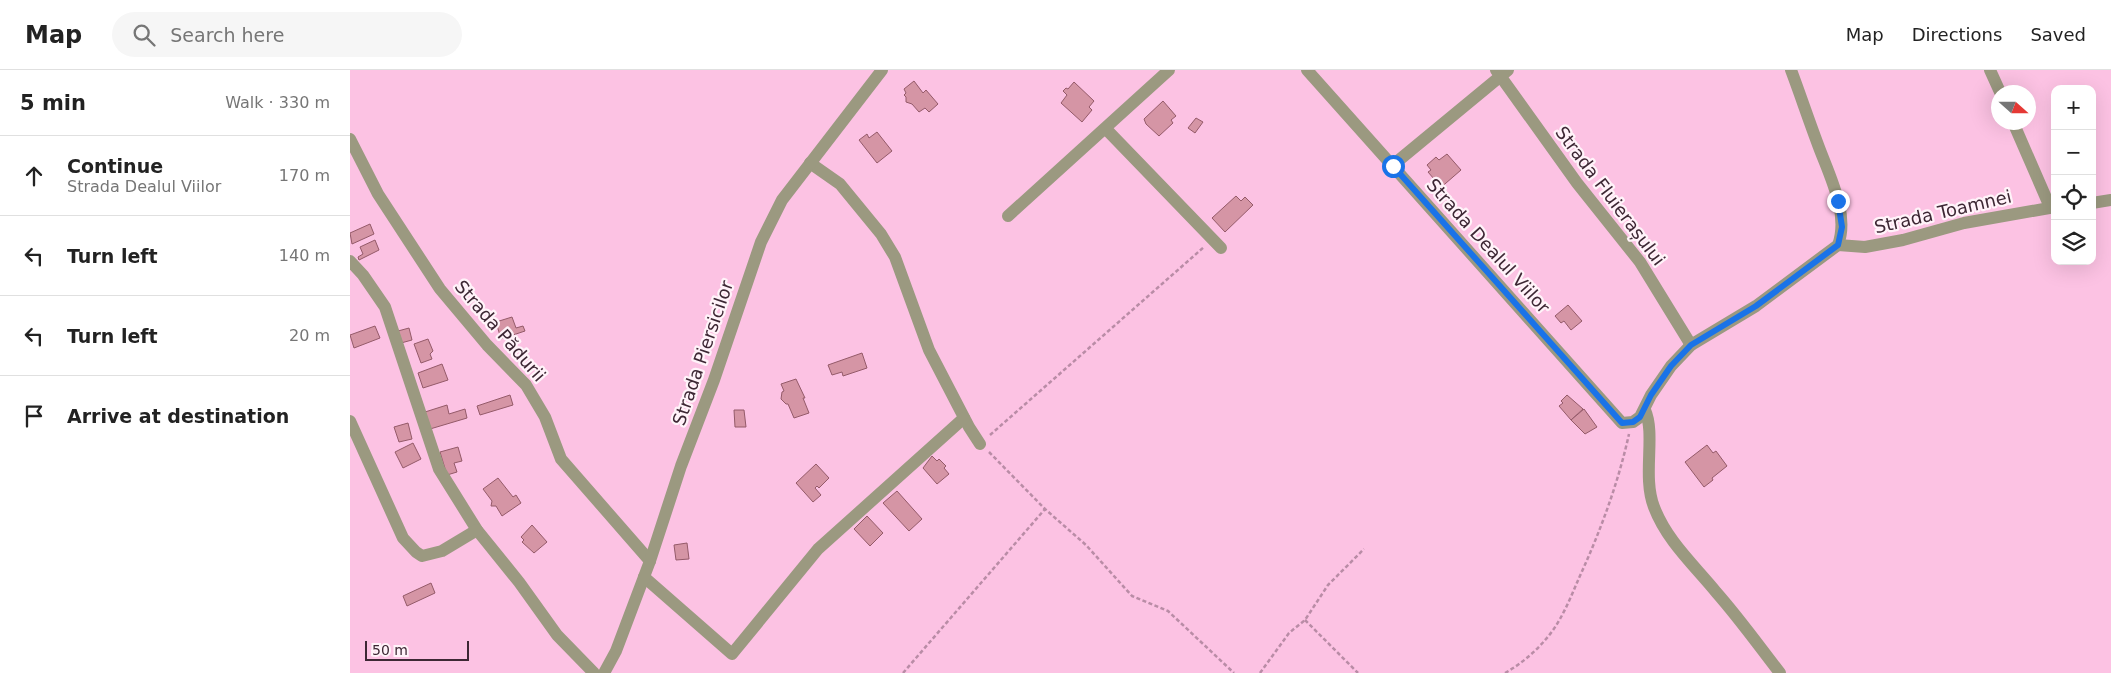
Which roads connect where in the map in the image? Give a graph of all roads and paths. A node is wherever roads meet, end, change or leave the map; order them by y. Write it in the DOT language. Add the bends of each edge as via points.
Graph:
graph roads {
  1 [pos="882,70"];
  2 [pos="1169,70"];
  3 [pos="1307,70"];
  4 [pos="1791,70"];
  5 [pos="1990,70"];
  6 [pos="1502,72"];
  7 [pos="1997,85"];
  8 [pos="1106,129"];
  9 [pos="2017,130"];
  10 [pos="350,139"];
  11 [pos="810,163"];
  12 [pos="1393,166"];
  13 [pos="2111,200"];
  14 [pos="2096,202"];
  15 [pos="2051,205"];
  16 [pos="2051,207"];
  17 [pos="1008,216"];
  18 [pos="1217,244"];
  19 [pos="1838,245"];
  20 [pos="350,261"];
  21 [pos="1691,345"];
  22 [pos="1644,410"];
  23 [pos="964,418"];
  24 [pos="350,421"];
  25 [pos="1622,423"];
  26 [pos="980,444"];
  27 [pos="1045,509"];
  28 [pos="477,530"];
  29 [pos="1364,549"];
  30 [pos="650,561"];
  31 [pos="644,577"];
  32 [pos="1305,620"];
  33 [pos="594,673"];
  34 [pos="604,673"];
  35 [pos="903,673"];
  36 [pos="1234,673"];
  37 [pos="1260,673"];
  38 [pos="1358,673"];
  39 [pos="1506,673"];
  40 [pos="1780,673"];
  1 -- 11 [label="street, Strada Piersicilor"];
  2 -- 8 [label="street"];
  3 -- 12 [label="street, Strada Dealul Viilor"];
  4 -- 19 [label="street" via="1838,201 1842,227"];
  5 -- 7 [label="street"];
  6 -- 12 [label="street"];
  6 -- 21 [label="street, Strada Fluierașului" via="1577,183 1640,262"];
  8 -- 17 [label="street"];
  8 -- 18 [label="street"];
  9 -- 15 [label="street"];
  10 -- 30 [label="street, Strada Pădurii" via="378,194 440,289 526,385 545,417 561,459"];
  11 -- 23 [label="street" via="840,184 882,234 895,258 929,350"];
  11 -- 30 [label="street, Strada Piersicilor" via="782,200 761,242"];
  12 -- 25 [label="street, Strada Dealul Viilor"];
  13 -- 14 [label="street"];
  16 -- 19 [label="street, Strada Toamnei" via="1964,223 1866,247"];
  18 -- 26 [label="path"];
  19 -- 21 [label="street" via="1756,306"];
  20 -- 28 [label="street" via="385,307 439,469"];
  21 -- 22 [label="street" via="1671,366"];
  22 -- 25 [label="street" via="1636,421"];
  22 -- 40 [label="street" via="1648,421 1649,489 1661,522 1686,560"];
  23 -- 26 [label="street"];
  23 -- 31 [label="street" via="818,549 732,654"];
  24 -- 28 [label="street" via="403,538 416,552 422,556 442,551"];
  25 -- 39 [label="path" via="1629,433 1624,458 1599,534 1568,602 1547,638"];
  26 -- 27 [label="path"];
  27 -- 35 [label="path"];
  27 -- 36 [label="path" via="1086,545 1132,596 1168,611"];
  28 -- 33 [label="street" via="557,635"];
  29 -- 32 [label="path" via="1328,585"];
  30 -- 31 [label="street, Strada Piersicilor"];
  31 -- 34 [label="street, Strada Piersicilor" via="616,651"];
  32 -- 37 [label="path" via="1289,633"];
  32 -- 38 [label="path"];
}
